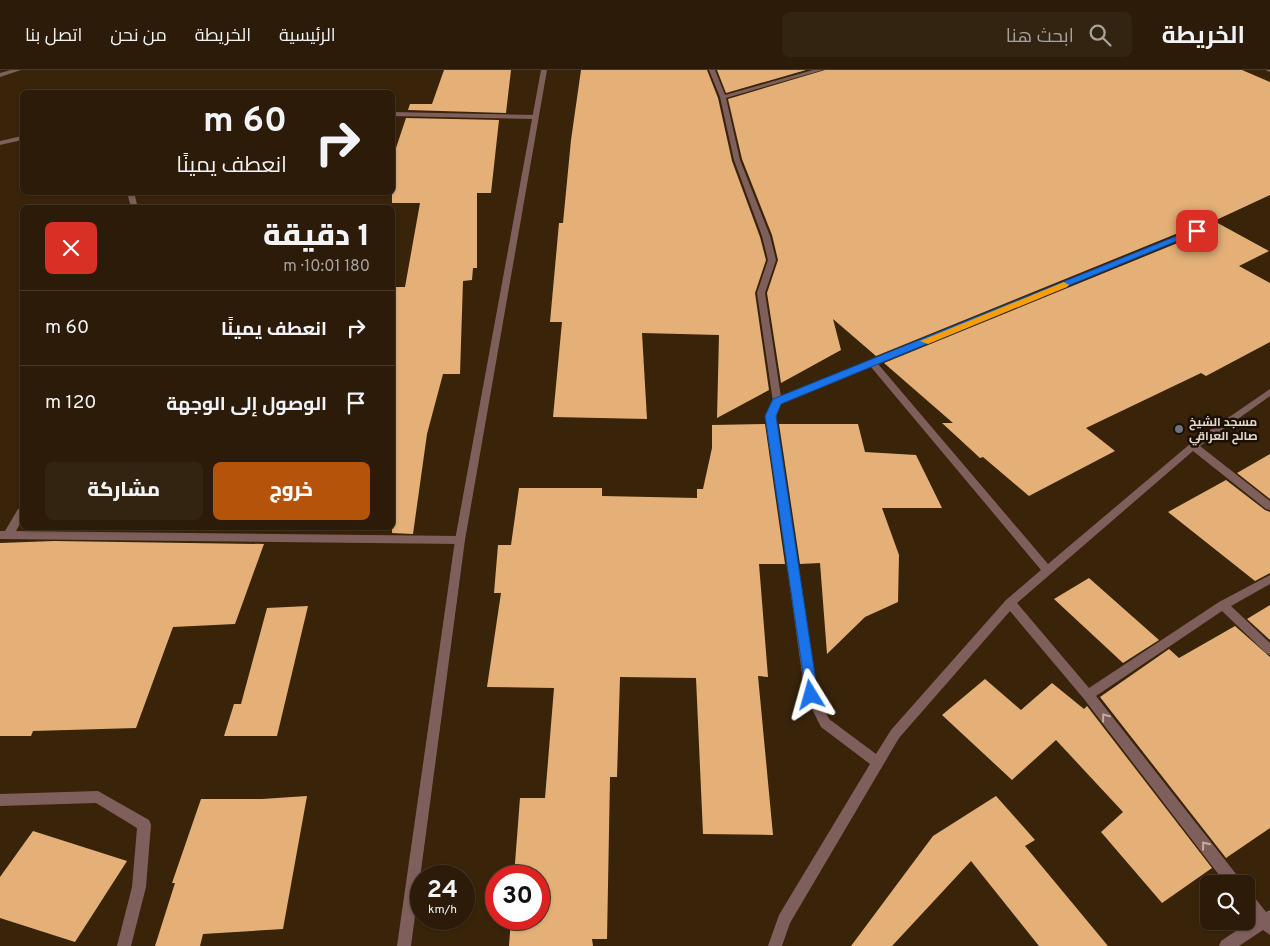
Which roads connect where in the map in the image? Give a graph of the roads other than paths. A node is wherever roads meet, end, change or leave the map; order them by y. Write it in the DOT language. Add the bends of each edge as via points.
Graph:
graph roads {
  1 [pos="18,70"];
  2 [pos="544,70"];
  3 [pos="712,70"];
  4 [pos="820,70"];
  5 [pos="0,74"];
  6 [pos="723,97"];
  7 [pos="395,114"];
  8 [pos="535,117"];
  9 [pos="20,138"];
  10 [pos="0,143"];
  11 [pos="1197,231"];
  12 [pos="872,363"];
  13 [pos="1270,392"];
  14 [pos="777,402"];
  15 [pos="1194,446"];
  16 [pos="1270,506"];
  17 [pos="20,514"];
  18 [pos="4,534"];
  19 [pos="460,540"];
  20 [pos="1048,570"];
  21 [pos="1270,579"];
  22 [pos="1010,603"];
  23 [pos="1223,605"];
  24 [pos="1270,650"];
  25 [pos="1088,695"];
  26 [pos="878,763"];
  27 [pos="0,800"];
  28 [pos="1228,875"];
  29 [pos="1255,908"];
  30 [pos="1268,922"];
  31 [pos="124,946"];
  32 [pos="404,946"];
  33 [pos="776,946"];
  34 [pos="1226,946"];
  1 -- 5 [label="street"];
  2 -- 8 [label="street"];
  3 -- 6 [label="street"];
  4 -- 6 [label="street"];
  6 -- 14 [label="street" via="737,160 772,260 761,293"];
  7 -- 8 [label="street"];
  8 -- 19 [label="street"];
  9 -- 10 [label="street"];
  11 -- 12 [label="street"];
  12 -- 14 [label="street"];
  12 -- 20 [label="street"];
  13 -- 15 [label="street"];
  14 -- 26 [label="street" via="770,416 811,695 825,723"];
  15 -- 16 [label="street"];
  15 -- 20 [label="street"];
  17 -- 18 [label="street"];
  18 -- 19 [label="street"];
  19 -- 32 [label="street"];
  20 -- 22 [label="street"];
  21 -- 23 [label="street"];
  22 -- 25 [label="street"];
  22 -- 26 [label="street" via="895,734"];
  23 -- 24 [label="street"];
  23 -- 25 [label="street"];
  28 -- 25 [label="street, one-way"];
  26 -- 33 [label="street" via="784,920"];
  27 -- 31 [label="street" via="98,797 144,824 139,887"];
  29 -- 30 [label="street"];
  30 -- 34 [label="street"];
}
